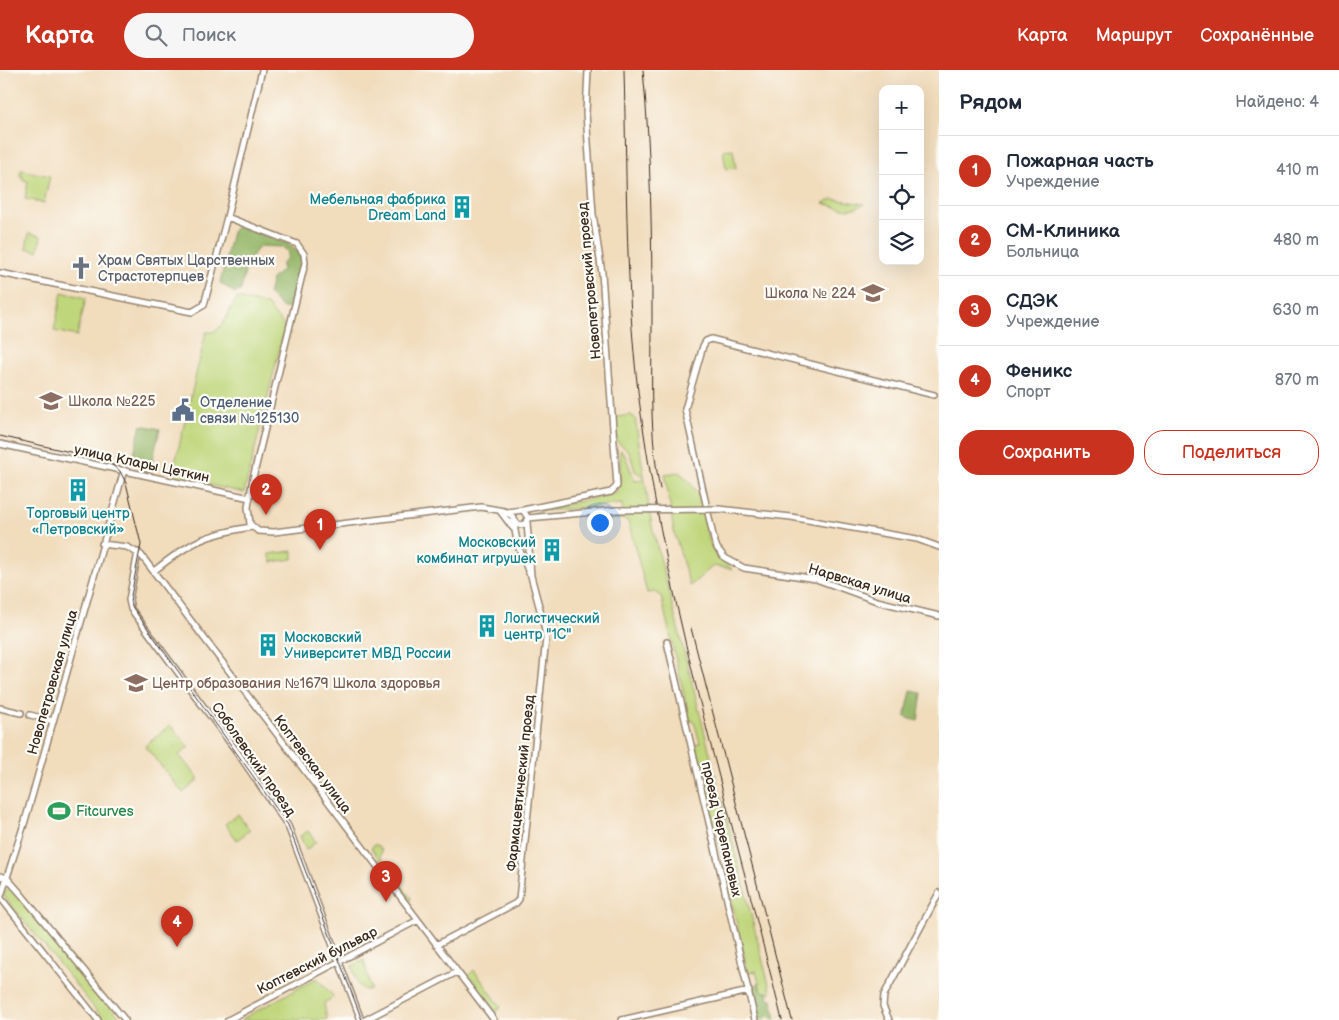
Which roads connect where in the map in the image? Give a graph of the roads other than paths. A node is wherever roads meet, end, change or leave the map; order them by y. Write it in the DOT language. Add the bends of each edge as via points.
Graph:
graph roads {
  1 [pos="262,70"];
  2 [pos="588,70"];
  3 [pos="227,217"];
  4 [pos="0,273"];
  5 [pos="934,395"];
  6 [pos="0,444"];
  7 [pos="124,470"];
  8 [pos="250,498"];
  9 [pos="495,508"];
  10 [pos="523,510"];
  11 [pos="504,511"];
  12 [pos="516,511"];
  13 [pos="513,519"];
  14 [pos="527,520"];
  15 [pos="252,527"];
  16 [pos="513,530"];
  17 [pos="102,544"];
  18 [pos="939,547"];
  19 [pos="138,552"];
  20 [pos="154,571"];
  21 [pos="531,576"];
  22 [pos="939,616"];
  23 [pos="667,642"];
  24 [pos="0,708"];
  25 [pos="21,713"];
  26 [pos="30,715"];
  27 [pos="53,721"];
  28 [pos="0,876"];
  29 [pos="7,878"];
  30 [pos="939,893"];
  31 [pos="0,898"];
  32 [pos="418,920"];
  33 [pos="436,945"];
  34 [pos="338,962"];
  35 [pos="457,972"];
  36 [pos="749,991"];
  37 [pos="98,1020"];
  38 [pos="125,1020"];
  39 [pos="228,1020"];
  40 [pos="361,1020"];
  41 [pos="365,1020"];
  42 [pos="494,1020"];
  43 [pos="622,1020"];
  44 [pos="756,1020"];
  45 [pos="889,1020"];
  1 -- 3 [label="street"];
  2 -- 10 [label="street, Новопетровский проезд" via="586,113 593,214 602,273 615,489"];
  3 -- 4 [label="street" via="204,305 192,312"];
  3 -- 8 [label="street" via="297,244 304,254 305,263"];
  5 -- 22 [label="street, Нарвская улица" via="711,339 706,341 686,405 716,548 725,558 744,568 816,579 877,601"];
  6 -- 7 [label="street, улица Клары Цеткин"];
  7 -- 8 [label="street, улица Клары Цеткин"];
  7 -- 17 [label="street, Новопетровская улица"];
  8 -- 15 [label="street" via="248,514"];
  9 -- 11 [label="street"];
  9 -- 15 [label="street" via="468,508 274,532 258,531"];
  9 -- 16 [label="street, Фармацевтический проезд" via="507,518"];
  10 -- 12 [label="street"];
  10 -- 14 [label="street"];
  11 -- 12 [label="street"];
  11 -- 13 [label="street"];
  12 -- 13 [label="street"];
  13 -- 14 [label="street" via="518,525"];
  13 -- 16 [label="street, Фармацевтический проезд"];
  14 -- 18 [label="street, bridge" via="616,510 719,509 847,526 911,538"];
  14 -- 21 [label="street, Фармацевтический проезд"];
  15 -- 20 [label="street" via="209,535"];
  16 -- 21 [label="street, Фармацевтический проезд"];
  17 -- 19 [label="street"];
  17 -- 27 [label="street, Новопетровская улица"];
  19 -- 20 [label="street, Коптевская улица"];
  19 -- 34 [label="street, Соболевский проезд" via="129,600 131,609 288,826"];
  20 -- 32 [label="street, Коптевская улица"];
  21 -- 33 [label="street, Фармацевтический проезд" via="546,638 519,899"];
  23 -- 36 [label="street, проезд Черепановых"];
  24 -- 25 [label="street"];
  26 -- 27 [label="street"];
  27 -- 29 [label="street, Новопетровская улица"];
  28 -- 29 [label="street"];
  29 -- 31 [label="street, Новопетровская улица"];
  29 -- 38 [label="street"];
  30 -- 45 [label="street" via="886,989 884,1006"];
  31 -- 37 [label="street"];
  32 -- 33 [label="street, Коптевская улица"];
  32 -- 34 [label="street, Коптевский бульвар"];
  33 -- 35 [label="street, Коптевская улица"];
  34 -- 39 [label="street, Коптевский бульвар"];
  34 -- 40 [label="street, Соболевский проезд"];
  35 -- 41 [label="street"];
  35 -- 42 [label="street, Коптевская улица"];
  36 -- 43 [label="street"];
  36 -- 44 [label="street, проезд Черепановых"];
}
